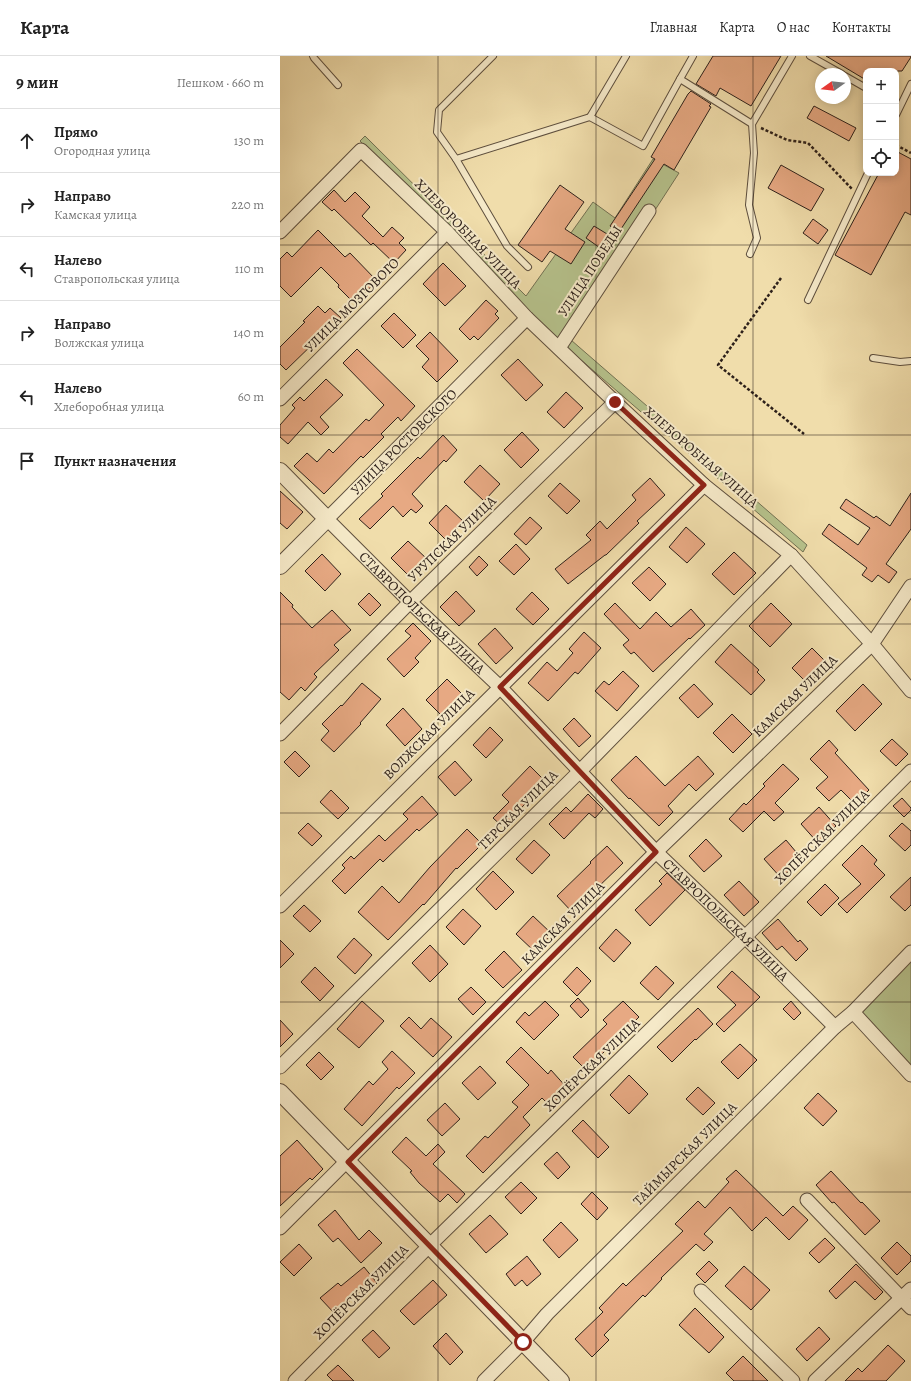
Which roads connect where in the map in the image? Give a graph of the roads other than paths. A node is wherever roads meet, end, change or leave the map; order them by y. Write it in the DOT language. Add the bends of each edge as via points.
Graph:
graph roads {
  1 [pos="313,56"];
  2 [pos="493,56"];
  3 [pos="626,56"];
  4 [pos="693,56"];
  5 [pos="792,56"];
  6 [pos="810,56"];
  7 [pos="831,68"];
  8 [pos="680,79"];
  9 [pos="851,79"];
  10 [pos="911,84"];
  11 [pos="338,86"];
  12 [pos="863,86"];
  13 [pos="899,104"];
  14 [pos="590,117"];
  15 [pos="752,124"];
  16 [pos="456,159"];
  17 [pos="867,176"];
  18 [pos="649,211"];
  19 [pos="280,232"];
  20 [pos="447,232"];
  21 [pos="750,254"];
  22 [pos="528,268"];
  23 [pos="808,300"];
  24 [pos="527,318"];
  25 [pos="559,348"];
  26 [pos="873,358"];
  27 [pos="911,361"];
  28 [pos="280,400"];
  29 [pos="615,402"];
  30 [pos="280,471"];
  31 [pos="704,485"];
  32 [pos="327,520"];
  33 [pos="791,555"];
  34 [pos="280,566"];
  35 [pos="911,586"];
  36 [pos="410,602"];
  37 [pos="872,644"];
  38 [pos="500,687"];
  39 [pos="911,691"];
  40 [pos="280,734"];
  41 [pos="580,771"];
  42 [pos="911,771"];
  43 [pos="656,852"];
  44 [pos="280,906"];
  45 [pos="745,937"];
  46 [pos="911,952"];
  47 [pos="853,1012"];
  48 [pos="836,1027"];
  49 [pos="280,1066"];
  50 [pos="911,1075"];
  51 [pos="280,1092"];
  52 [pos="348,1162"];
  53 [pos="807,1200"];
  54 [pos="280,1228"];
  55 [pos="429,1246"];
  56 [pos="911,1289"];
  57 [pos="701,1291"];
  58 [pos="901,1298"];
  59 [pos="911,1308"];
  60 [pos="523,1342"];
  61 [pos="295,1381"];
  62 [pos="484,1381"];
  63 [pos="561,1381"];
  64 [pos="793,1381"];
  65 [pos="815,1381"];
  1 -- 11 [label="lane"];
  2 -- 16 [label="lane" via="439,110 437,132"];
  3 -- 14 [label="lane"];
  4 -- 8 [label="lane"];
  5 -- 15 [label="lane"];
  6 -- 7 [label="lane"];
  8 -- 14 [label="lane" via="643,146"];
  8 -- 15 [label="lane"];
  9 -- 12 [label="lane"];
  10 -- 13 [label="lane"];
  14 -- 16 [label="lane"];
  15 -- 21 [label="lane" via="754,153 748,205 757,238"];
  16 -- 22 [label="lane" via="507,246"];
  17 -- 23 [label="lane"];
  18 -- 25 [label="street, УЛИЦА ПОБЕДЫ"];
  19 -- 20 [label="street, ХЛЕБОРОБНАЯ УЛИЦА" via="361,150"];
  20 -- 24 [label="street, ХЛЕБОРОБНАЯ УЛИЦА"];
  20 -- 28 [label="street, УЛИЦА МОЗГОВОГО"];
  24 -- 25 [label="street, ХЛЕБОРОБНАЯ УЛИЦА"];
  24 -- 32 [label="street, УЛИЦА РОСТОВСКОГО"];
  25 -- 29 [label="street, ХЛЕБОРОБНАЯ УЛИЦА"];
  26 -- 27 [label="lane"];
  29 -- 31 [label="street, ХЛЕБОРОБНАЯ УЛИЦА"];
  29 -- 36 [label="street, УРУПСКАЯ УЛИЦА"];
  30 -- 32 [label="street, СТАВРОПОЛЬСКАЯ УЛИЦА"];
  31 -- 33 [label="street, ХЛЕБОРОБНАЯ УЛИЦА"];
  31 -- 38 [label="street, ВОЛЖСКАЯ УЛИЦА"];
  32 -- 34 [label="street, УЛИЦА РОСТОВСКОГО"];
  32 -- 36 [label="street, СТАВРОПОЛЬСКАЯ УЛИЦА"];
  33 -- 37 [label="street, ХЛЕБОРОБНАЯ УЛИЦА"];
  33 -- 41 [label="street, ТЕРСКАЯ УЛИЦА"];
  35 -- 37 [label="street, КАМСКАЯ УЛИЦА"];
  36 -- 38 [label="street, СТАВРОПОЛЬСКАЯ УЛИЦА"];
  36 -- 40 [label="street, УРУПСКАЯ УЛИЦА"];
  37 -- 39 [label="street, ХЛЕБОРОБНАЯ УЛИЦА"];
  37 -- 43 [label="street, КАМСКАЯ УЛИЦА"];
  38 -- 41 [label="street, СТАВРОПОЛЬСКАЯ УЛИЦА"];
  38 -- 44 [label="street, ВОЛЖСКАЯ УЛИЦА"];
  41 -- 43 [label="street, СТАВРОПОЛЬСКАЯ УЛИЦА"];
  41 -- 49 [label="street, ТЕРСКАЯ УЛИЦА"];
  42 -- 45 [label="street, ХОПЁРСКАЯ УЛИЦА"];
  43 -- 45 [label="street, СТАВРОПОЛЬСКАЯ УЛИЦА"];
  43 -- 52 [label="street, КАМСКАЯ УЛИЦА"];
  45 -- 48 [label="street, СТАВРОПОЛЬСКАЯ УЛИЦА"];
  45 -- 55 [label="street, ХОПЁРСКАЯ УЛИЦА"];
  46 -- 47 [label="street, ТАЙМЫРСКАЯ УЛИЦА"];
  47 -- 48 [label="street, ТАЙМЫРСКАЯ УЛИЦА"];
  47 -- 50 [label="street"];
  48 -- 60 [label="street, ТАЙМЫРСКАЯ УЛИЦА" via="547,1314"];
  51 -- 52 [label="street"];
  52 -- 54 [label="street, КАМСКАЯ УЛИЦА"];
  52 -- 55 [label="street"];
  53 -- 58 [label="street"];
  55 -- 60 [label="street"];
  55 -- 61 [label="street, ХОПЁРСКАЯ УЛИЦА"];
  56 -- 58 [label="street"];
  57 -- 64 [label="street"];
  58 -- 59 [label="street"];
  58 -- 65 [label="street"];
  60 -- 62 [label="street, ТАЙМЫРСКАЯ УЛИЦА"];
  60 -- 63 [label="street"];
}
